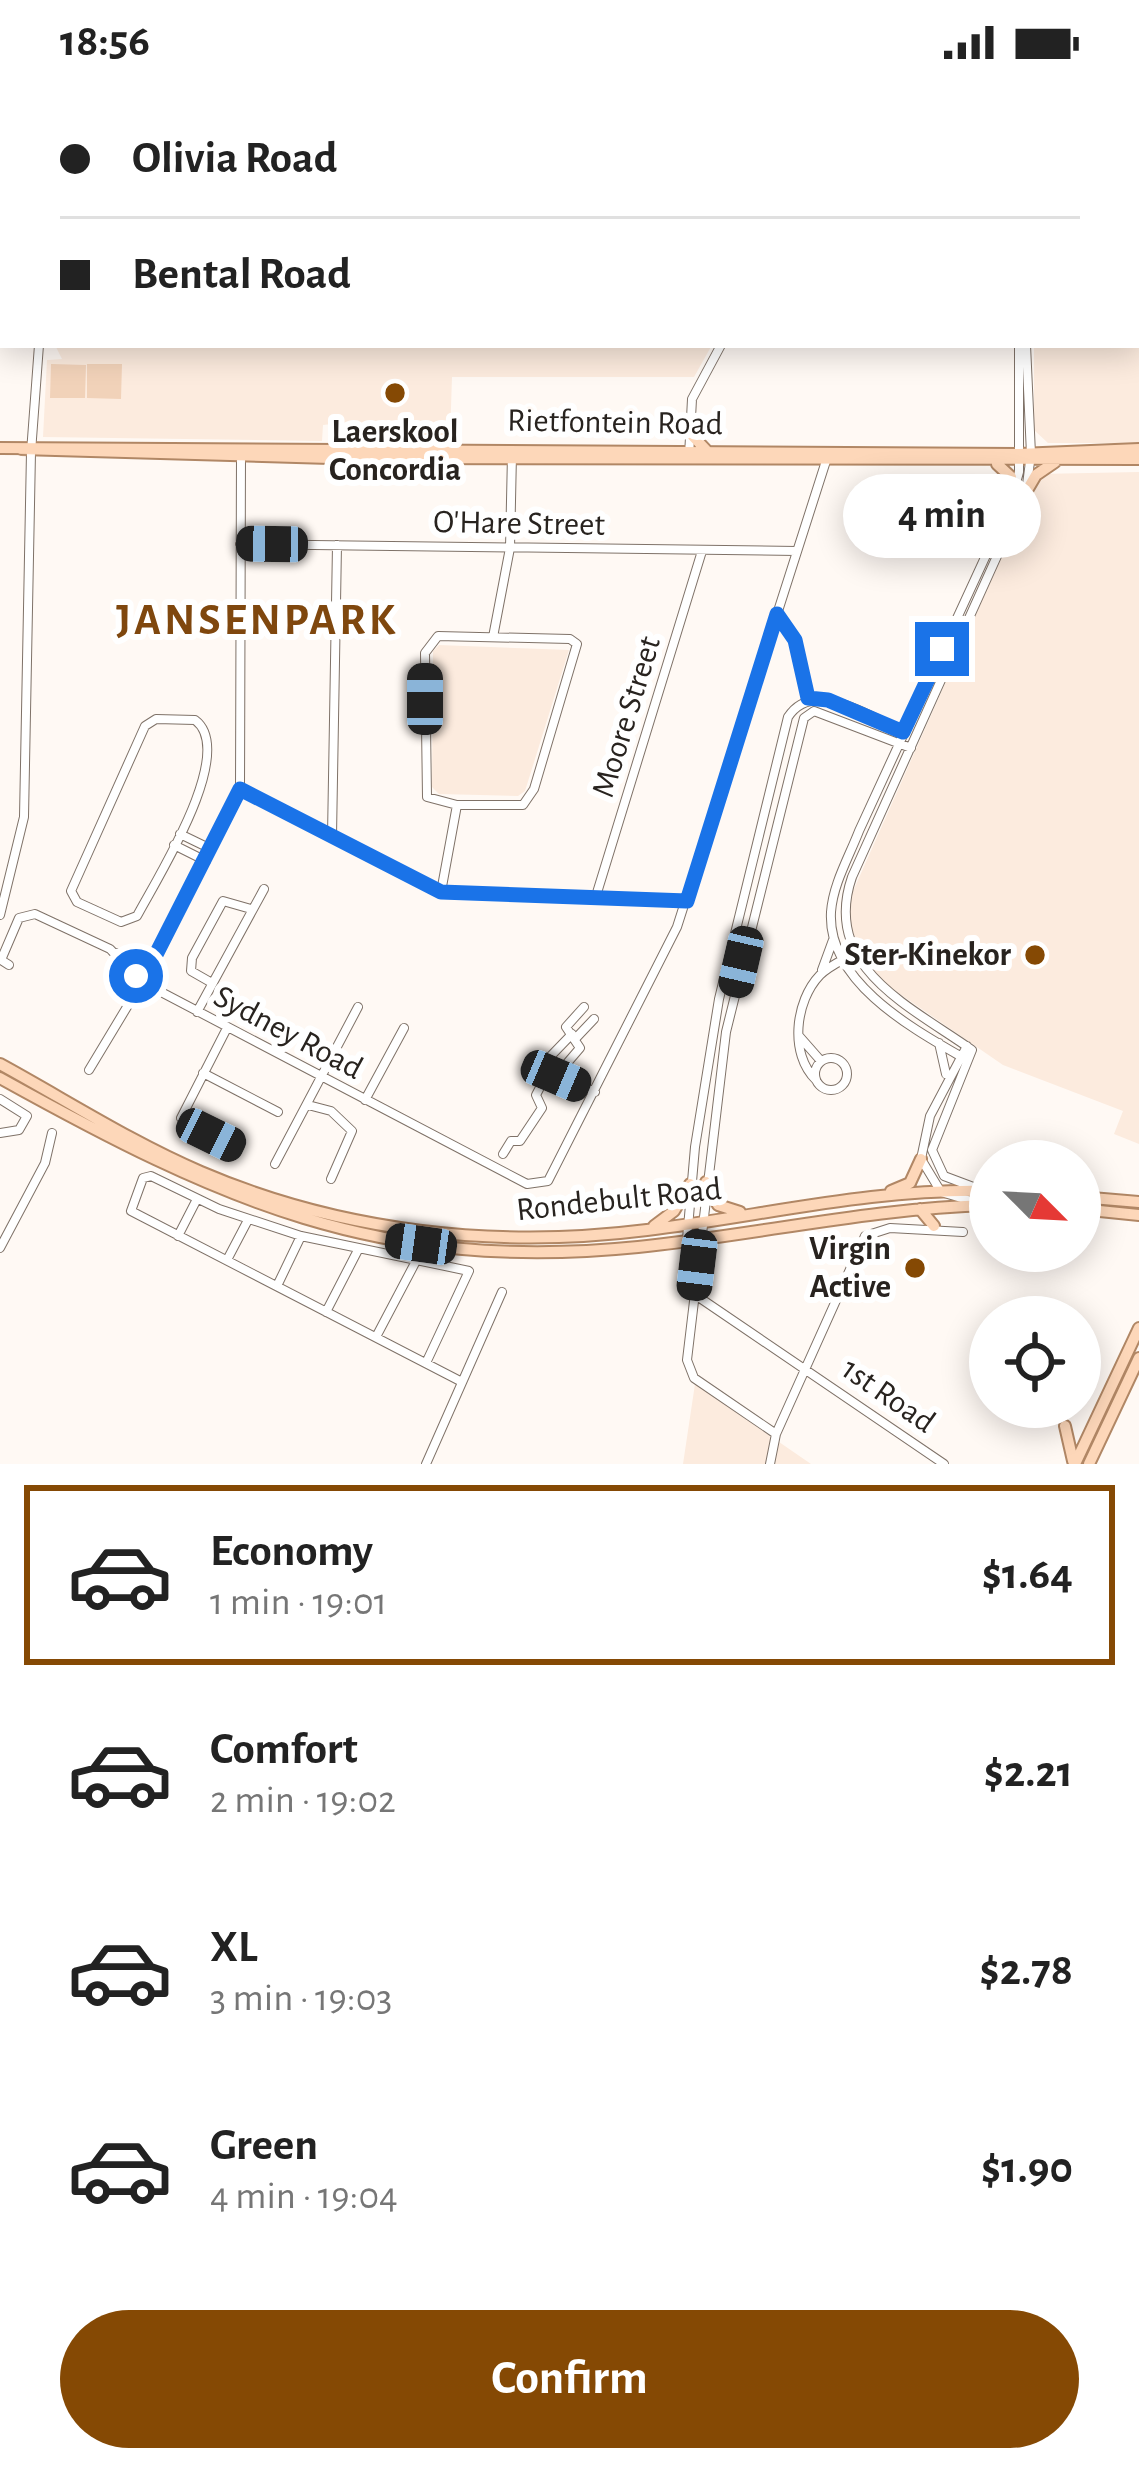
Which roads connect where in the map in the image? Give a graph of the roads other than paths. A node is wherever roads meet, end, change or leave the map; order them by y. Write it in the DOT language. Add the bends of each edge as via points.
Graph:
graph roads {
  1 [pos="39,348"];
  2 [pos="720,348"];
  3 [pos="1023,348"];
  4 [pos="688,431"];
  5 [pos="0,448"];
  6 [pos="27,448"];
  7 [pos="1139,449"];
  8 [pos="706,451"];
  9 [pos="241,452"];
  10 [pos="512,454"];
  11 [pos="689,455"];
  12 [pos="1025,458"];
  13 [pos="1139,459"];
  14 [pos="1058,460"];
  15 [pos="826,461"];
  16 [pos="992,462"];
  17 [pos="1025,492"];
  18 [pos="1011,501"];
  19 [pos="240,544"];
  20 [pos="337,545"];
  21 [pos="510,548"];
  22 [pos="702,550"];
  23 [pos="796,551"];
  24 [pos="777,614"];
  25 [pos="493,637"];
  26 [pos="808,698"];
  27 [pos="903,732"];
  28 [pos="916,737"];
  29 [pos="898,742"];
  30 [pos="911,748"];
  31 [pos="240,789"];
  32 [pos="457,806"];
  33 [pos="180,834"];
  34 [pos="332,836"];
  35 [pos="174,845"];
  36 [pos="212,849"];
  37 [pos="206,861"];
  38 [pos="264,889"];
  39 [pos="441,892"];
  40 [pos="596,896"];
  41 [pos="687,901"];
  42 [pos="1,907"];
  43 [pos="251,909"];
  44 [pos="834,937"];
  45 [pos="110,950"];
  46 [pos="853,954"];
  47 [pos="843,960"];
  48 [pos="10,965"];
  49 [pos="150,967"];
  50 [pos="819,976"];
  51 [pos="142,982"];
  52 [pos="212,983"];
  53 [pos="860,984"];
  54 [pos="358,1006"];
  55 [pos="584,1007"];
  56 [pos="197,1012"];
  57 [pos="594,1019"];
  58 [pos="227,1027"];
  59 [pos="404,1028"];
  60 [pos="798,1035"];
  61 [pos="574,1036"];
  62 [pos="935,1037"];
  63 [pos="966,1052"];
  64 [pos="821,1061"];
  65 [pos="0,1064"];
  66 [pos="88,1070"];
  67 [pos="203,1073"];
  68 [pos="552,1074"];
  69 [pos="0,1078"];
  70 [pos="322,1078"];
  71 [pos="816,1080"];
  72 [pos="946,1082"];
  73 [pos="595,1092"];
  74 [pos="0,1099"];
  75 [pos="365,1100"];
  76 [pos="307,1105"];
  77 [pos="278,1112"];
  78 [pos="0,1133"];
  79 [pos="52,1133"];
  80 [pos="238,1148"];
  81 [pos="503,1154"];
  82 [pos="921,1159"];
  83 [pos="275,1164"];
  84 [pos="331,1179"];
  85 [pos="706,1182"];
  86 [pos="690,1184"];
  87 [pos="969,1185"];
  88 [pos="969,1191"];
  89 [pos="941,1192"];
  90 [pos="876,1196"];
  91 [pos="197,1199"];
  92 [pos="1101,1199"];
  93 [pos="969,1200"];
  94 [pos="1139,1202"];
  95 [pos="969,1206"];
  96 [pos="920,1208"];
  97 [pos="1101,1211"];
  98 [pos="748,1213"];
  99 [pos="0,1214"];
  100 [pos="1139,1214"];
  101 [pos="248,1220"];
  102 [pos="694,1223"];
  103 [pos="8,1225"];
  104 [pos="934,1226"];
  105 [pos="646,1231"];
  106 [pos="963,1232"];
  107 [pos="178,1236"];
  108 [pos="301,1236"];
  109 [pos="694,1238"];
  110 [pos="0,1248"];
  111 [pos="358,1250"];
  112 [pos="227,1260"];
  113 [pos="416,1263"];
  114 [pos="277,1286"];
  115 [pos="502,1292"];
  116 [pos="694,1294"];
  117 [pos="326,1312"];
  118 [pos="1139,1328"];
  119 [pos="376,1337"];
  120 [pos="1139,1358"];
  121 [pos="426,1364"];
  122 [pos="804,1367"];
  123 [pos="1134,1380"];
  124 [pos="462,1382"];
  125 [pos="1101,1411"];
  126 [pos="1066,1428"];
  127 [pos="1092,1428"];
  128 [pos="776,1434"];
  129 [pos="427,1464"];
  130 [pos="770,1464"];
  131 [pos="944,1464"];
  132 [pos="1074,1464"];
  133 [pos="1089,1464"];
  1 -- 6 [label="street"];
  2 -- 4 [label="street" via="692,399"];
  3 -- 12 [label="street"];
  4 -- 8 [label="main road"];
  4 -- 11 [label="street"];
  5 -- 6 [label="main road, Rietfontein Road"];
  6 -- 9 [label="main road, Rietfontein Road"];
  6 -- 42 [label="street" via="24,818"];
  7 -- 12 [label="main road, Rietfontein Road"];
  8 -- 11 [label="main road, Rietfontein Road"];
  8 -- 12 [label="main road, Rietfontein Road"];
  9 -- 10 [label="main road, Rietfontein Road"];
  9 -- 19 [label="street"];
  10 -- 11 [label="main road, Rietfontein Road"];
  10 -- 21 [label="street"];
  11 -- 15 [label="main road, Rietfontein Road"];
  12 -- 14 [label="main road, Rietfontein Road"];
  12 -- 16 [label="main road, Rietfontein Road"];
  12 -- 17 [label="street"];
  12 -- 18 [label="street"];
  13 -- 14 [label="main road, Rietfontein Road"];
  14 -- 17 [label="main road"];
  15 -- 16 [label="main road, Rietfontein Road"];
  15 -- 23 [label="street"];
  16 -- 18 [label="main road" via="1011,477"];
  17 -- 28 [label="street"];
  18 -- 27 [label="street"];
  19 -- 20 [label="street, O'Hare Street"];
  19 -- 31 [label="street"];
  20 -- 21 [label="street, O'Hare Street"];
  20 -- 34 [label="street"];
  21 -- 22 [label="street, O'Hare Street"];
  21 -- 25 [label="street"];
  22 -- 23 [label="street, O'Hare Street"];
  22 -- 40 [label="street, Moore Street"];
  23 -- 24 [label="street"];
  24 -- 26 [label="street" via="795,640"];
  24 -- 41 [label="street"];
  25 -- 32 [label="street" via="438,636 426,650 424,792"];
  25 -- 32 [label="street" via="570,639 578,651 531,797 517,806"];
  26 -- 27 [label="street"];
  26 -- 86 [label="street" via="784,730 719,999"];
  27 -- 28 [label="street"];
  27 -- 29 [label="street"];
  28 -- 30 [label="street"];
  29 -- 30 [label="street"];
  29 -- 44 [label="street" via="837,885"];
  29 -- 85 [label="street" via="822,711 800,724 729,1016"];
  30 -- 46 [label="street" via="848,890 845,931"];
  31 -- 34 [label="street"];
  31 -- 36 [label="street"];
  32 -- 39 [label="street"];
  33 -- 35 [label="street"];
  33 -- 35 [label="street" via="204,787 205,734 199,722 157,719 145,726 73,900 133,921"];
  33 -- 36 [label="street"];
  34 -- 39 [label="street"];
  35 -- 37 [label="street"];
  36 -- 37 [label="street"];
  37 -- 49 [label="street"];
  38 -- 43 [label="street"];
  39 -- 40 [label="street"];
  40 -- 41 [label="street"];
  41 -- 73 [label="street"];
  43 -- 52 [label="street"];
  43 -- 52 [label="street" via="228,900 219,907 190,963"];
  44 -- 47 [label="street"];
  44 -- 50 [label="street"];
  45 -- 48 [label="street, Sydney Road" via="35,914 19,918 1,960"];
  45 -- 49 [label="street"];
  45 -- 51 [label="street, Sydney Road"];
  46 -- 47 [label="street"];
  46 -- 63 [label="street"];
  47 -- 50 [label="street"];
  47 -- 53 [label="street"];
  49 -- 51 [label="street"];
  50 -- 53 [label="street" via="837,971"];
  50 -- 60 [label="street"];
  51 -- 56 [label="street, Sydney Road"];
  51 -- 66 [label="street"];
  52 -- 56 [label="street"];
  53 -- 62 [label="street"];
  54 -- 70 [label="street"];
  55 -- 61 [label="street" via="567,1025"];
  56 -- 58 [label="street, Sydney Road"];
  57 -- 61 [label="street"];
  58 -- 67 [label="street"];
  58 -- 70 [label="street, Sydney Road"];
  59 -- 75 [label="street"];
  60 -- 64 [label="street"];
  60 -- 71 [label="street"];
  61 -- 68 [label="street" via="580,1048"];
  61 -- 68 [label="street" via="545,1061"];
  62 -- 63 [label="street"];
  62 -- 72 [label="street"];
  63 -- 72 [label="street"];
  63 -- 87 [label="street" via="932,1160 944,1177"];
  64 -- 71 [label="street"];
  64 -- 71 [label="street" via="840,1061 846,1079 831,1090"];
  65 -- 105 [label="main road, Rondebult Road" via="201,1172 329,1215 508,1239"];
  67 -- 77 [label="street"];
  67 -- 80 [label="street" via="183,1121"];
  68 -- 73 [label="street"];
  68 -- 81 [label="street" via="536,1093 542,1108"];
  69 -- 109 [label="main road, Rondebult Road" via="184,1176 330,1227 507,1251"];
  70 -- 75 [label="street, Sydney Road"];
  70 -- 76 [label="street"];
  72 -- 82 [label="street"];
  73 -- 75 [label="street, Sydney Road" via="544,1184 527,1184"];
  74 -- 78 [label="street" via="27,1116 19,1130"];
  76 -- 83 [label="street"];
  76 -- 84 [label="street" via="350,1127"];
  79 -- 103 [label="street" via="45,1163"];
  82 -- 89 [label="street"];
  82 -- 90 [label="main road" via="910,1183"];
  85 -- 98 [label="main road" via="718,1205"];
  85 -- 102 [label="street"];
  86 -- 102 [label="street"];
  86 -- 105 [label="main road" via="674,1211"];
  88 -- 89 [label="main road, Rondebult Road"];
  89 -- 90 [label="main road, Rondebult Road"];
  89 -- 93 [label="street"];
  90 -- 98 [label="main road, Rondebult Road"];
  91 -- 101 [label="street"];
  91 -- 107 [label="street"];
  91 -- 107 [label="street" via="148,1174 129,1203 130,1211"];
  92 -- 94 [label="main road"];
  95 -- 96 [label="main road, Rondebult Road"];
  96 -- 104 [label="main road"];
  96 -- 109 [label="main road, Rondebult Road"];
  97 -- 100 [label="main road"];
  98 -- 102 [label="main road, Rondebult Road"];
  99 -- 103 [label="street"];
  101 -- 108 [label="street"];
  101 -- 112 [label="street"];
  102 -- 105 [label="main road, Rondebult Road"];
  102 -- 109 [label="street"];
  103 -- 110 [label="street"];
  104 -- 106 [label="street"];
  104 -- 122 [label="street" via="865,1236"];
  107 -- 112 [label="street"];
  108 -- 111 [label="street"];
  108 -- 114 [label="street"];
  109 -- 116 [label="street"];
  111 -- 113 [label="street"];
  111 -- 117 [label="street"];
  112 -- 114 [label="street"];
  113 -- 119 [label="street"];
  113 -- 121 [label="street" via="471,1273"];
  114 -- 117 [label="street"];
  115 -- 124 [label="street"];
  116 -- 122 [label="street, 1st Road"];
  116 -- 128 [label="street" via="691,1375"];
  117 -- 119 [label="street"];
  118 -- 125 [label="main road"];
  119 -- 121 [label="street"];
  120 -- 123 [label="main road"];
  121 -- 124 [label="street"];
  122 -- 128 [label="street"];
  122 -- 131 [label="street, 1st Road"];
  123 -- 133 [label="main road"];
  124 -- 129 [label="street"];
  126 -- 132 [label="main road"];
  127 -- 132 [label="main road"];
  128 -- 130 [label="street"];
}
